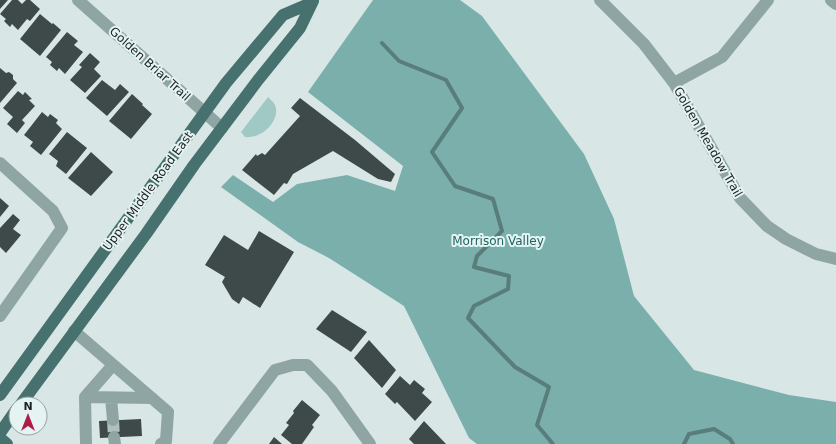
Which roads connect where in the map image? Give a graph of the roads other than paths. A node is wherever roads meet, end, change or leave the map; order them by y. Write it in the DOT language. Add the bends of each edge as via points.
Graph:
graph roads {
  1 [pos="78,0"];
  2 [pos="600,0"];
  3 [pos="768,0"];
  4 [pos="830,0"];
  5 [pos="312,2"];
  6 [pos="836,4"];
  7 [pos="674,83"];
  8 [pos="204,112"];
  9 [pos="222,128"];
  10 [pos="0,163"];
  11 [pos="836,259"];
  12 [pos="0,316"];
  13 [pos="74,331"];
  14 [pos="113,365"];
  15 [pos="0,396"];
  16 [pos="27,396"];
  17 [pos="85,397"];
  18 [pos="111,398"];
  19 [pos="152,398"];
  20 [pos="113,420"];
  21 [pos="8,422"];
  22 [pos="0,433"];
  23 [pos="0,438"];
  24 [pos="6,444"];
  25 [pos="86,444"];
  26 [pos="161,444"];
  27 [pos="219,444"];
  28 [pos="370,444"];
  1 -- 8 [label="street, Golden Briar Trail"];
  2 -- 7 [label="street, Golden Meadow Trail" via="644,44"];
  3 -- 7 [label="street" via="722,57"];
  4 -- 6 [label="street"];
  5 -- 8 [label="main road, Upper Middle Road East" via="283,15"];
  5 -- 9 [label="main road, Upper Middle Road East" via="300,28"];
  7 -- 11 [label="street, Golden Meadow Trail" via="740,198 767,226 786,240 816,254"];
  8 -- 9 [label="street, Golden Briar Trail"];
  8 -- 15 [label="main road, Upper Middle Road East"];
  9 -- 13 [label="main road, Upper Middle Road East"];
  10 -- 12 [label="street" via="53,211 62,228"];
  13 -- 14 [label="street"];
  13 -- 16 [label="main road, Upper Middle Road East"];
  14 -- 17 [label="street"];
  14 -- 19 [label="street"];
  17 -- 18 [label="street"];
  17 -- 25 [label="street"];
  18 -- 19 [label="street"];
  18 -- 20 [label="street"];
  19 -- 26 [label="street" via="168,412 166,441"];
  21 -- 22 [label="main road"];
  23 -- 24 [label="main road"];
  27 -- 28 [label="street" via="275,370 293,365 307,365 327,386"];
}
